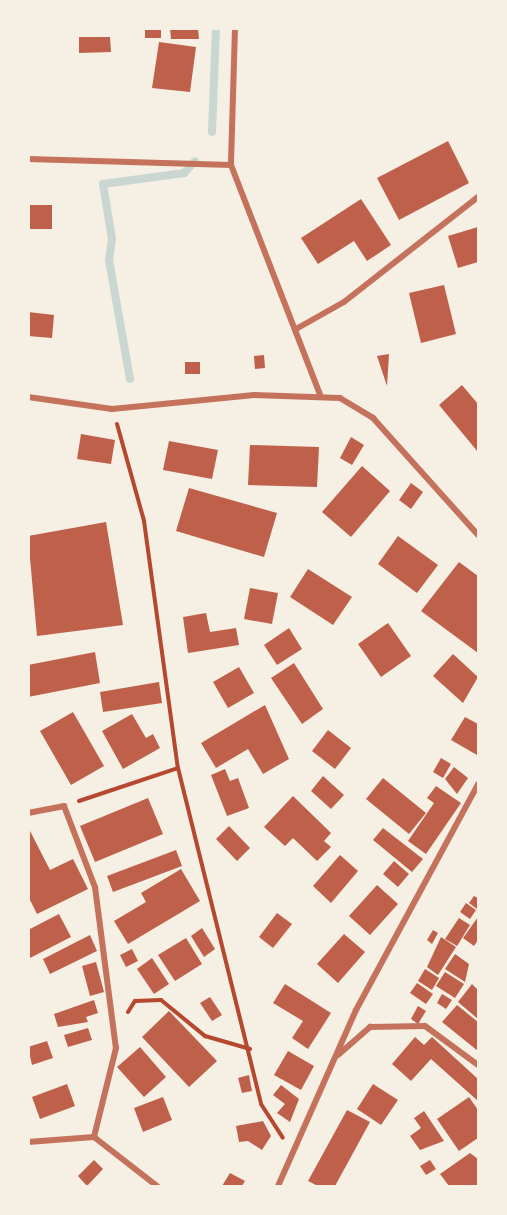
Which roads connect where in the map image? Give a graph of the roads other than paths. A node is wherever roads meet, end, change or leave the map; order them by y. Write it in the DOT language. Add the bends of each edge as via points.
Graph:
graph roads {
  1 [pos="235,28"];
  2 [pos="28,159"];
  3 [pos="231,165"];
  4 [pos="478,197"];
  5 [pos="296,329"];
  6 [pos="320,394"];
  7 [pos="28,397"];
  8 [pos="478,535"];
  9 [pos="478,784"];
  10 [pos="28,813"];
  11 [pos="335,1058"];
  12 [pos="478,1065"];
  13 [pos="94,1137"];
  14 [pos="28,1142"];
  15 [pos="158,1186"];
  16 [pos="278,1186"];
  1 -- 3 [label="street"];
  2 -- 3 [label="street"];
  3 -- 5 [label="street"];
  4 -- 5 [label="street" via="344,302"];
  5 -- 6 [label="street"];
  6 -- 7 [label="street" via="112,409"];
  6 -- 8 [label="street" via="348,401 373,418"];
  9 -- 11 [label="street"];
  10 -- 13 [label="street" via="64,806 95,887 116,1031"];
  11 -- 12 [label="street" via="370,1027 424,1026"];
  11 -- 16 [label="street"];
  13 -- 14 [label="street"];
  13 -- 15 [label="street"];
}
